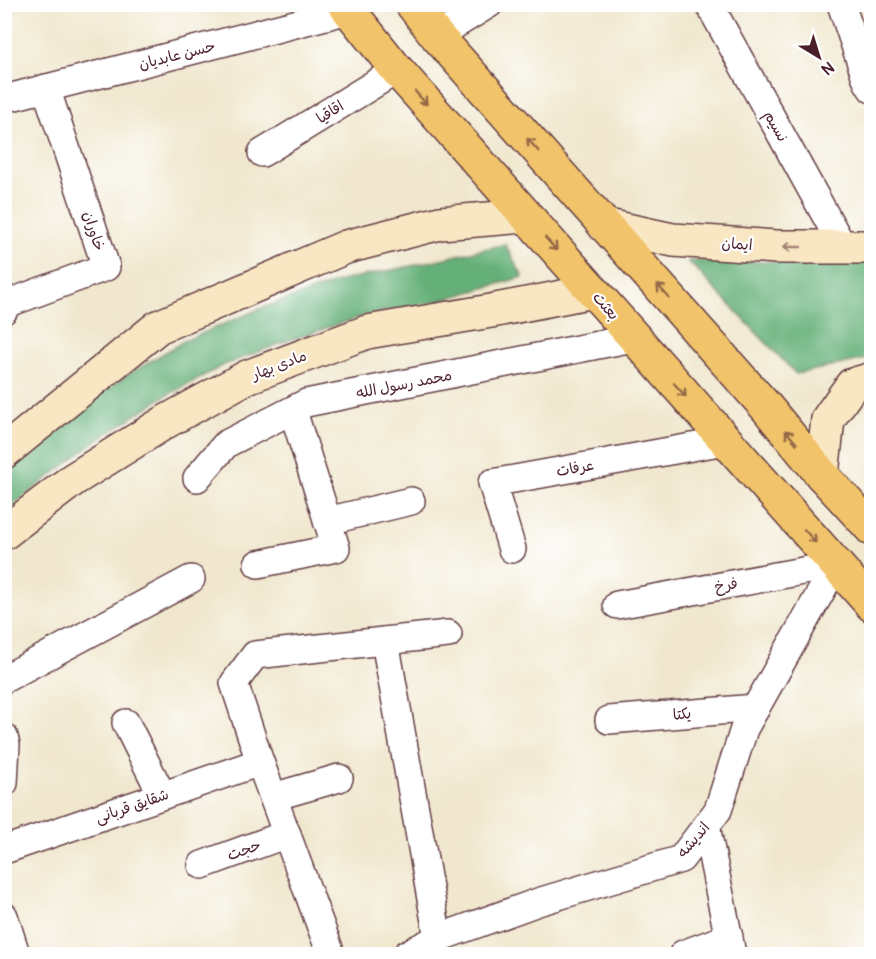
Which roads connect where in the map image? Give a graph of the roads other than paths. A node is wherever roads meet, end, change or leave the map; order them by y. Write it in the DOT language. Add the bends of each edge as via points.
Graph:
graph roads {
  1 [pos="412,4"];
  2 [pos="489,4"];
  3 [pos="709,4"];
  4 [pos="841,4"];
  5 [pos="346,7"];
  6 [pos="437,36"];
  7 [pos="397,70"];
  8 [pos="46,88"];
  9 [pos="872,89"];
  10 [pos="4,99"];
  11 [pos="262,153"];
  12 [pos="525,216"];
  13 [pos="604,225"];
  14 [pos="857,247"];
  15 [pos="593,291"];
  16 [pos="4,310"];
  17 [pos="633,338"];
  18 [pos="872,379"];
  19 [pos="292,411"];
  20 [pos="725,441"];
  21 [pos="4,452"];
  22 [pos="822,475"];
  23 [pos="197,478"];
  24 [pos="411,501"];
  25 [pos="327,521"];
  26 [pos="872,529"];
  27 [pos="4,534"];
  28 [pos="512,549"];
  29 [pos="258,564"];
  30 [pos="836,565"];
  31 [pos="191,579"];
  32 [pos="616,605"];
  33 [pos="872,605"];
  34 [pos="448,634"];
  35 [pos="385,641"];
  36 [pos="4,679"];
  37 [pos="756,708"];
  38 [pos="609,720"];
  39 [pos="126,723"];
  40 [pos="5,743"];
  41 [pos="260,762"];
  42 [pos="339,778"];
  43 [pos="4,783"];
  44 [pos="162,795"];
  45 [pos="273,797"];
  46 [pos="706,825"];
  47 [pos="287,834"];
  48 [pos="4,850"];
  49 [pos="202,865"];
  50 [pos="4,916"];
  51 [pos="438,938"];
  52 [pos="730,946"];
  53 [pos="16,954"];
  54 [pos="331,954"];
  55 [pos="407,954"];
  56 [pos="683,954"];
  1 -- 6 [label="main road"];
  2 -- 6 [label="street"];
  3 -- 14 [label="street, نسیم"];
  4 -- 9 [label="street"];
  5 -- 7 [label="main road, بعثت"];
  5 -- 8 [label="street, حسن عابدیان"];
  13 -- 6 [label="main road, one-way"];
  7 -- 11 [label="street, اقاقیا"];
  7 -- 12 [label="main road, بعثت, one-way"];
  8 -- 10 [label="street, حسن عابدیان"];
  8 -- 16 [label="street, خاوران" via="106,267 6,304"];
  12 -- 15 [label="main road, بعثت, one-way"];
  12 -- 21 [label="street" via="440,223 346,246 158,327"];
  14 -- 13 [label="street, ایمان, one-way" via="776,247 673,240"];
  22 -- 13 [label="main road, one-way"];
  15 -- 17 [label="main road, بعثت"];
  15 -- 27 [label="street, مادی بهار" via="367,332 247,377 74,479"];
  17 -- 19 [label="street, محمد رسول الله" via="306,403"];
  17 -- 20 [label="main road, بعثت, one-way"];
  18 -- 22 [label="street" via="852,385 828,419"];
  19 -- 23 [label="street, محمد رسول الله" via="226,444"];
  19 -- 25 [label="street"];
  20 -- 28 [label="street, عرفات" via="492,483"];
  20 -- 30 [label="main road, بعثت, one-way"];
  22 -- 26 [label="main road"];
  24 -- 25 [label="street"];
  25 -- 29 [label="street" via="336,548"];
  30 -- 32 [label="street, فرخ"];
  30 -- 33 [label="main road, بعثت"];
  30 -- 37 [label="street, اندیشه"];
  31 -- 36 [label="street"];
  34 -- 35 [label="street"];
  35 -- 41 [label="street" via="255,655 234,683"];
  35 -- 51 [label="street"];
  37 -- 38 [label="street, یکتا"];
  37 -- 46 [label="street, اندیشه" via="744,729 718,810"];
  39 -- 44 [label="street"];
  40 -- 43 [label="street"];
  41 -- 44 [label="street, شقایق قربانی"];
  41 -- 45 [label="street"];
  42 -- 45 [label="street"];
  44 -- 48 [label="street, شقایق قربانی"];
  45 -- 47 [label="street"];
  46 -- 51 [label="street, اندیشه" via="681,859 538,902"];
  46 -- 52 [label="street"];
  47 -- 49 [label="street, حجت"];
  47 -- 54 [label="street"];
  50 -- 53 [label="street"];
  51 -- 55 [label="street, اندیشه"];
  52 -- 56 [label="street"];
}
